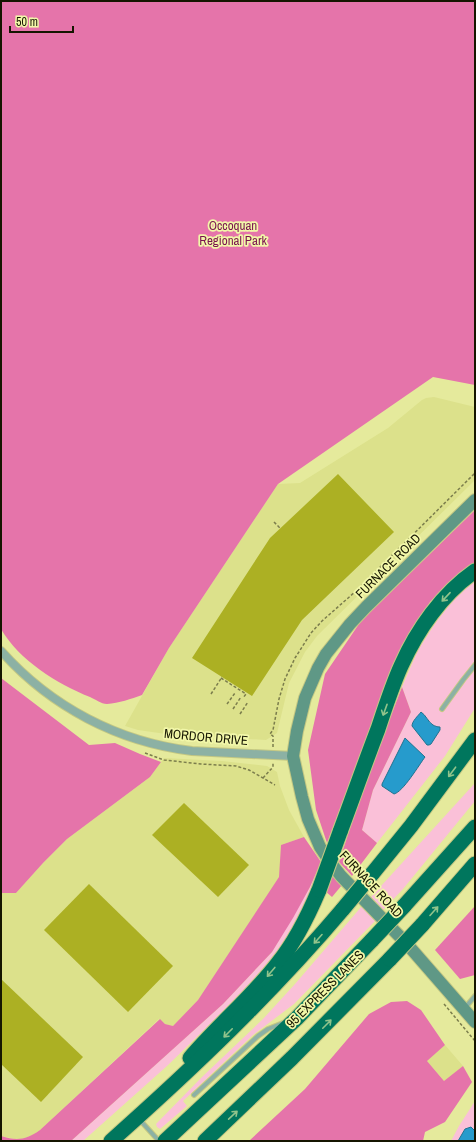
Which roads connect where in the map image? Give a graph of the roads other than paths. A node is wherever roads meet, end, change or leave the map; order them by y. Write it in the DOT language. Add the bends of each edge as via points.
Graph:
graph roads {
  1 [pos="475,500"];
  2 [pos="475,571"];
  3 [pos="1,651"];
  4 [pos="475,665"];
  5 [pos="442,709"];
  6 [pos="475,740"];
  7 [pos="293,756"];
  8 [pos="475,827"];
  9 [pos="475,864"];
  10 [pos="475,874"];
  11 [pos="446,898"];
  12 [pos="475,996"];
  13 [pos="464,1009"];
  14 [pos="296,1018"];
  15 [pos="474,1020"];
  16 [pos="194,1095"];
  17 [pos="151,1105"];
  18 [pos="138,1117"];
  19 [pos="111,1141"];
  20 [pos="159,1141"];
  21 [pos="165,1141"];
  22 [pos="205,1141"];
  1 -- 7 [label="main road, FURNACE ROAD" via="366,607 326,654 305,698"];
  2 -- 17 [label="highway, one-way, bridge" via="430,615 400,667 319,890 302,927 279,962 202,1044"];
  3 -- 7 [label="street, MORDOR DRIVE" via="12,664 52,698 81,716 115,732 176,749"];
  4 -- 5 [label="lane"];
  6 -- 17 [label="highway, one-way, bridge" via="411,826 276,985"];
  7 -- 13 [label="main road, FURNACE ROAD" via="307,815 326,856 341,876 407,944"];
  8 -- 14 [label="highway, 95 EXPRESS LANES, bridge" via="404,906"];
  9 -- 11 [label="highway"];
  10 -- 11 [label="highway"];
  22 -- 11 [label="highway, one-way, bridge" via="287,1064"];
  12 -- 13 [label="lane"];
  13 -- 15 [label="main road, FURNACE ROAD"];
  14 -- 16 [label="lane" via="263,1032"];
  14 -- 21 [label="highway, 95 EXPRESS LANES"];
  17 -- 18 [label="highway"];
  18 -- 19 [label="highway"];
  18 -- 20 [label="lane"];
}
